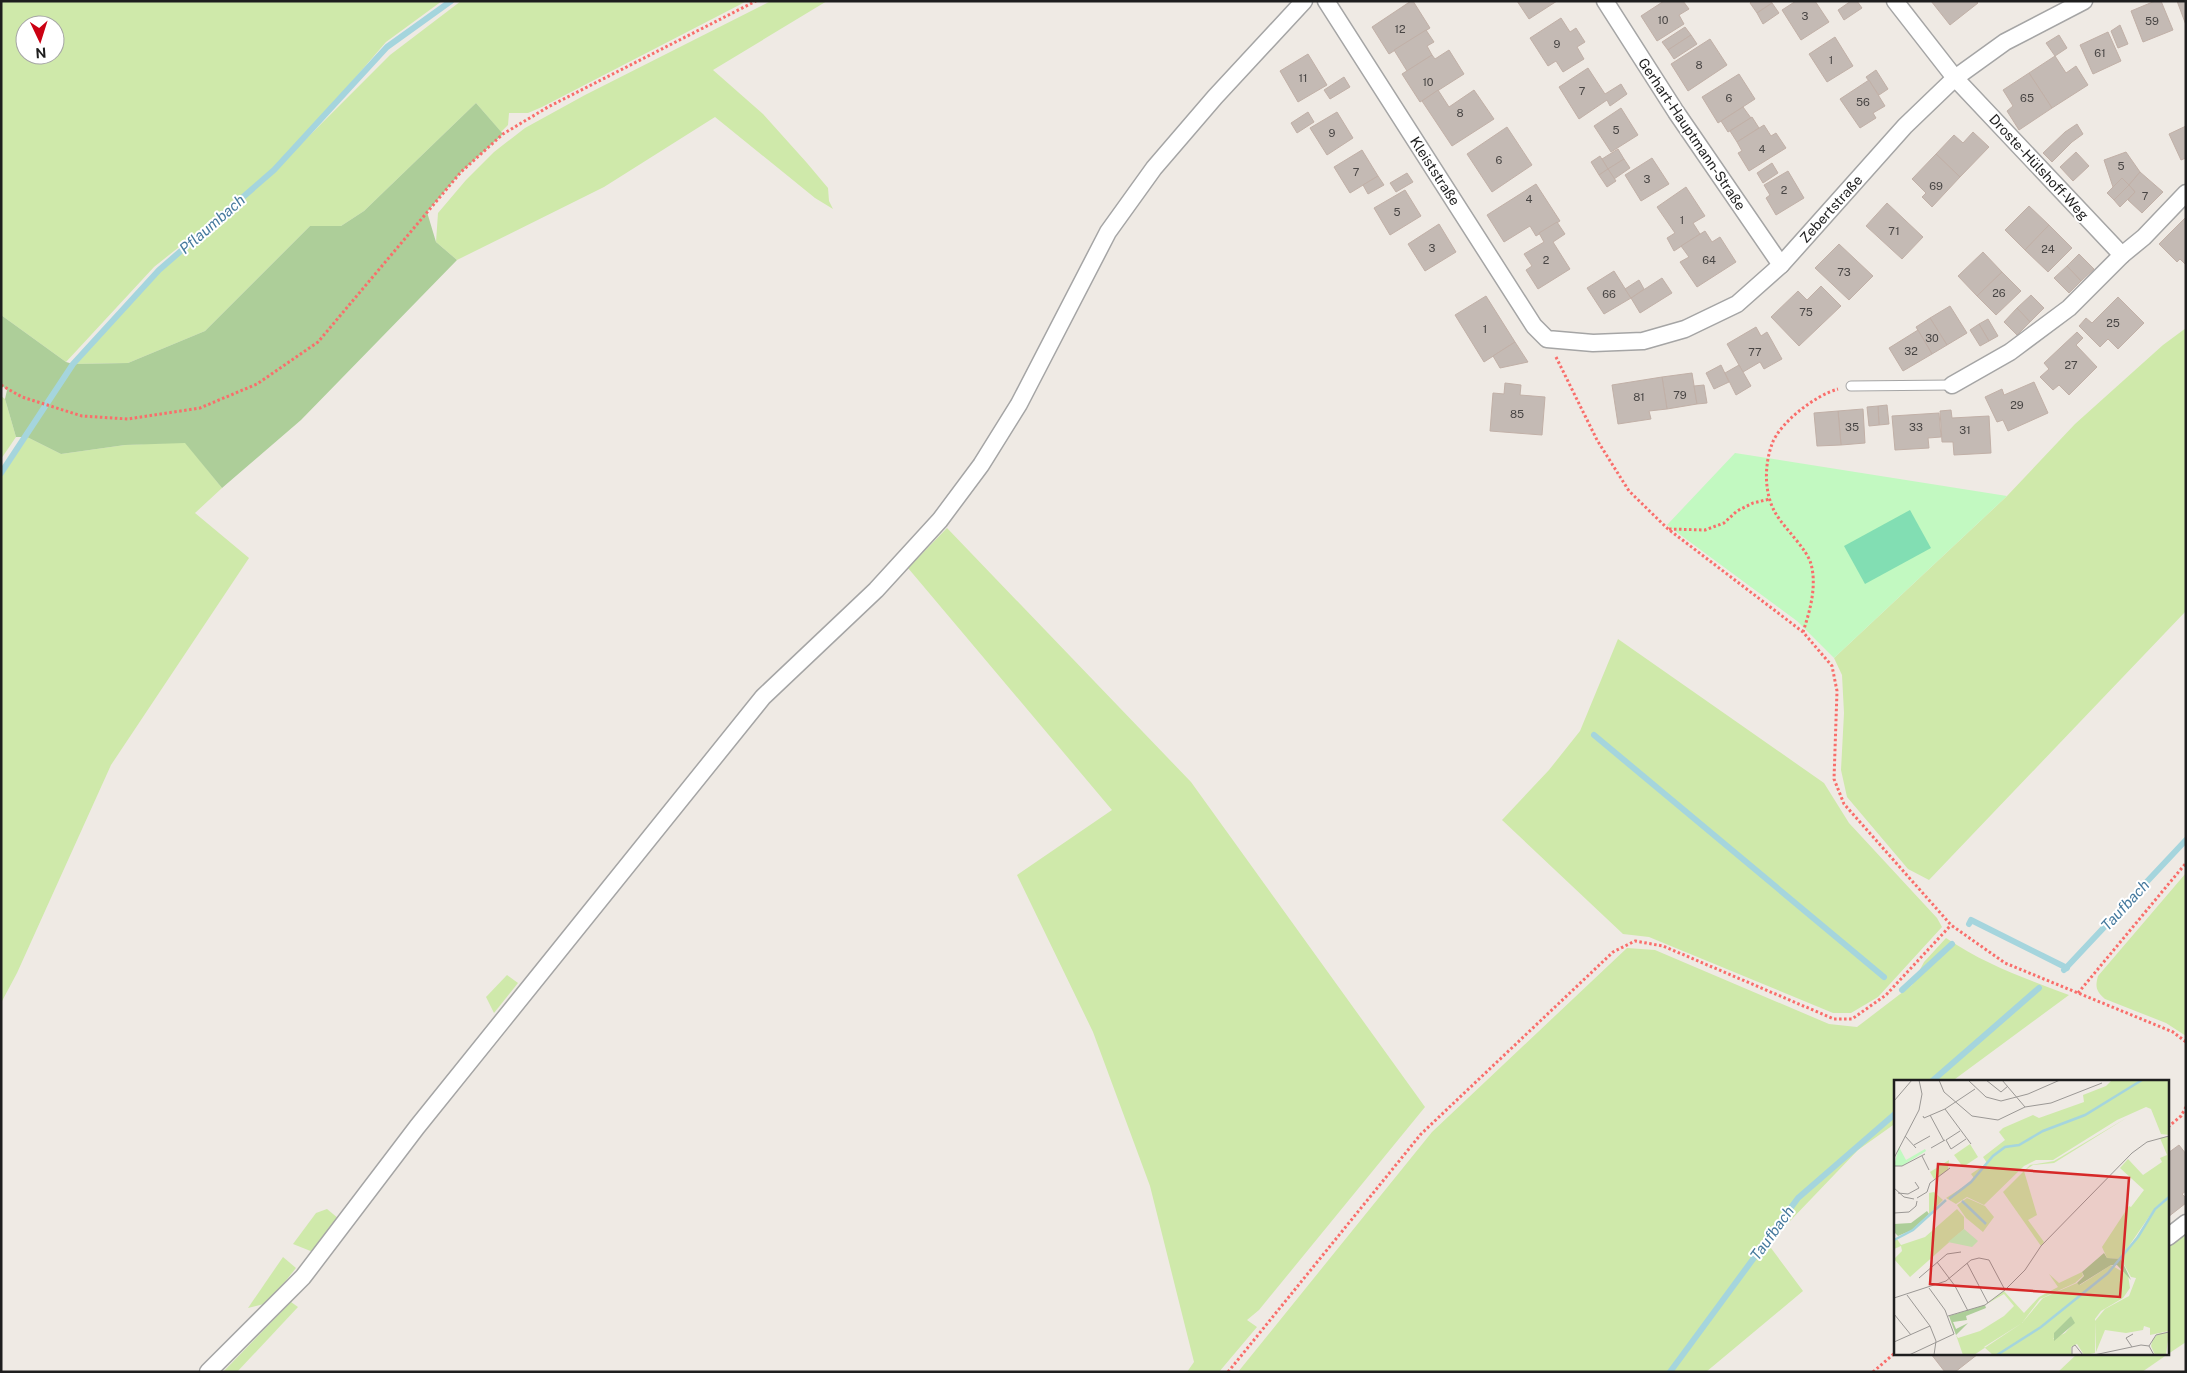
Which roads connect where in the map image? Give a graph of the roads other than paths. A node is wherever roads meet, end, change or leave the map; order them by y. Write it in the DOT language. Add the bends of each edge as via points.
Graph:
graph roads {
  1 [pos="1304,1"];
  2 [pos="1326,1"];
  3 [pos="1605,1"];
  4 [pos="1895,1"];
  5 [pos="2084,1"];
  6 [pos="1955,78"];
  7 [pos="2186,193"];
  8 [pos="2122,255"];
  9 [pos="1781,265"];
  10 [pos="1547,339"];
  11 [pos="1952,385"];
  12 [pos="1851,386"];
  13 [pos="2186,1223"];
  14 [pos="2170,1235"];
  15 [pos="208,1372"];
  1 -- 15 [label="street" via="1154,168 1108,232 1019,404 981,465 940,520 876,590 763,696 424,1120 303,1277"];
  2 -- 10 [label="street, Kleiststraße" via="1534,326"];
  3 -- 9 [label="street, Gerhart-Hauptmann-Straße"];
  4 -- 6 [label="street, Droste-Hülshoff-Weg"];
  5 -- 6 [label="street, Zebertstraße" via="2005,42"];
  6 -- 8 [label="street, Droste-Hülshoff-Weg"];
  6 -- 9 [label="street, Zebertstraße" via="1905,126"];
  7 -- 8 [label="street"];
  8 -- 11 [label="street" via="2062,314 2010,352"];
  9 -- 10 [label="street, Zebertstraße" via="1737,304 1685,329 1643,340 1593,343"];
  11 -- 12 [label="lane"];
  13 -- 14 [label="street"];
}
